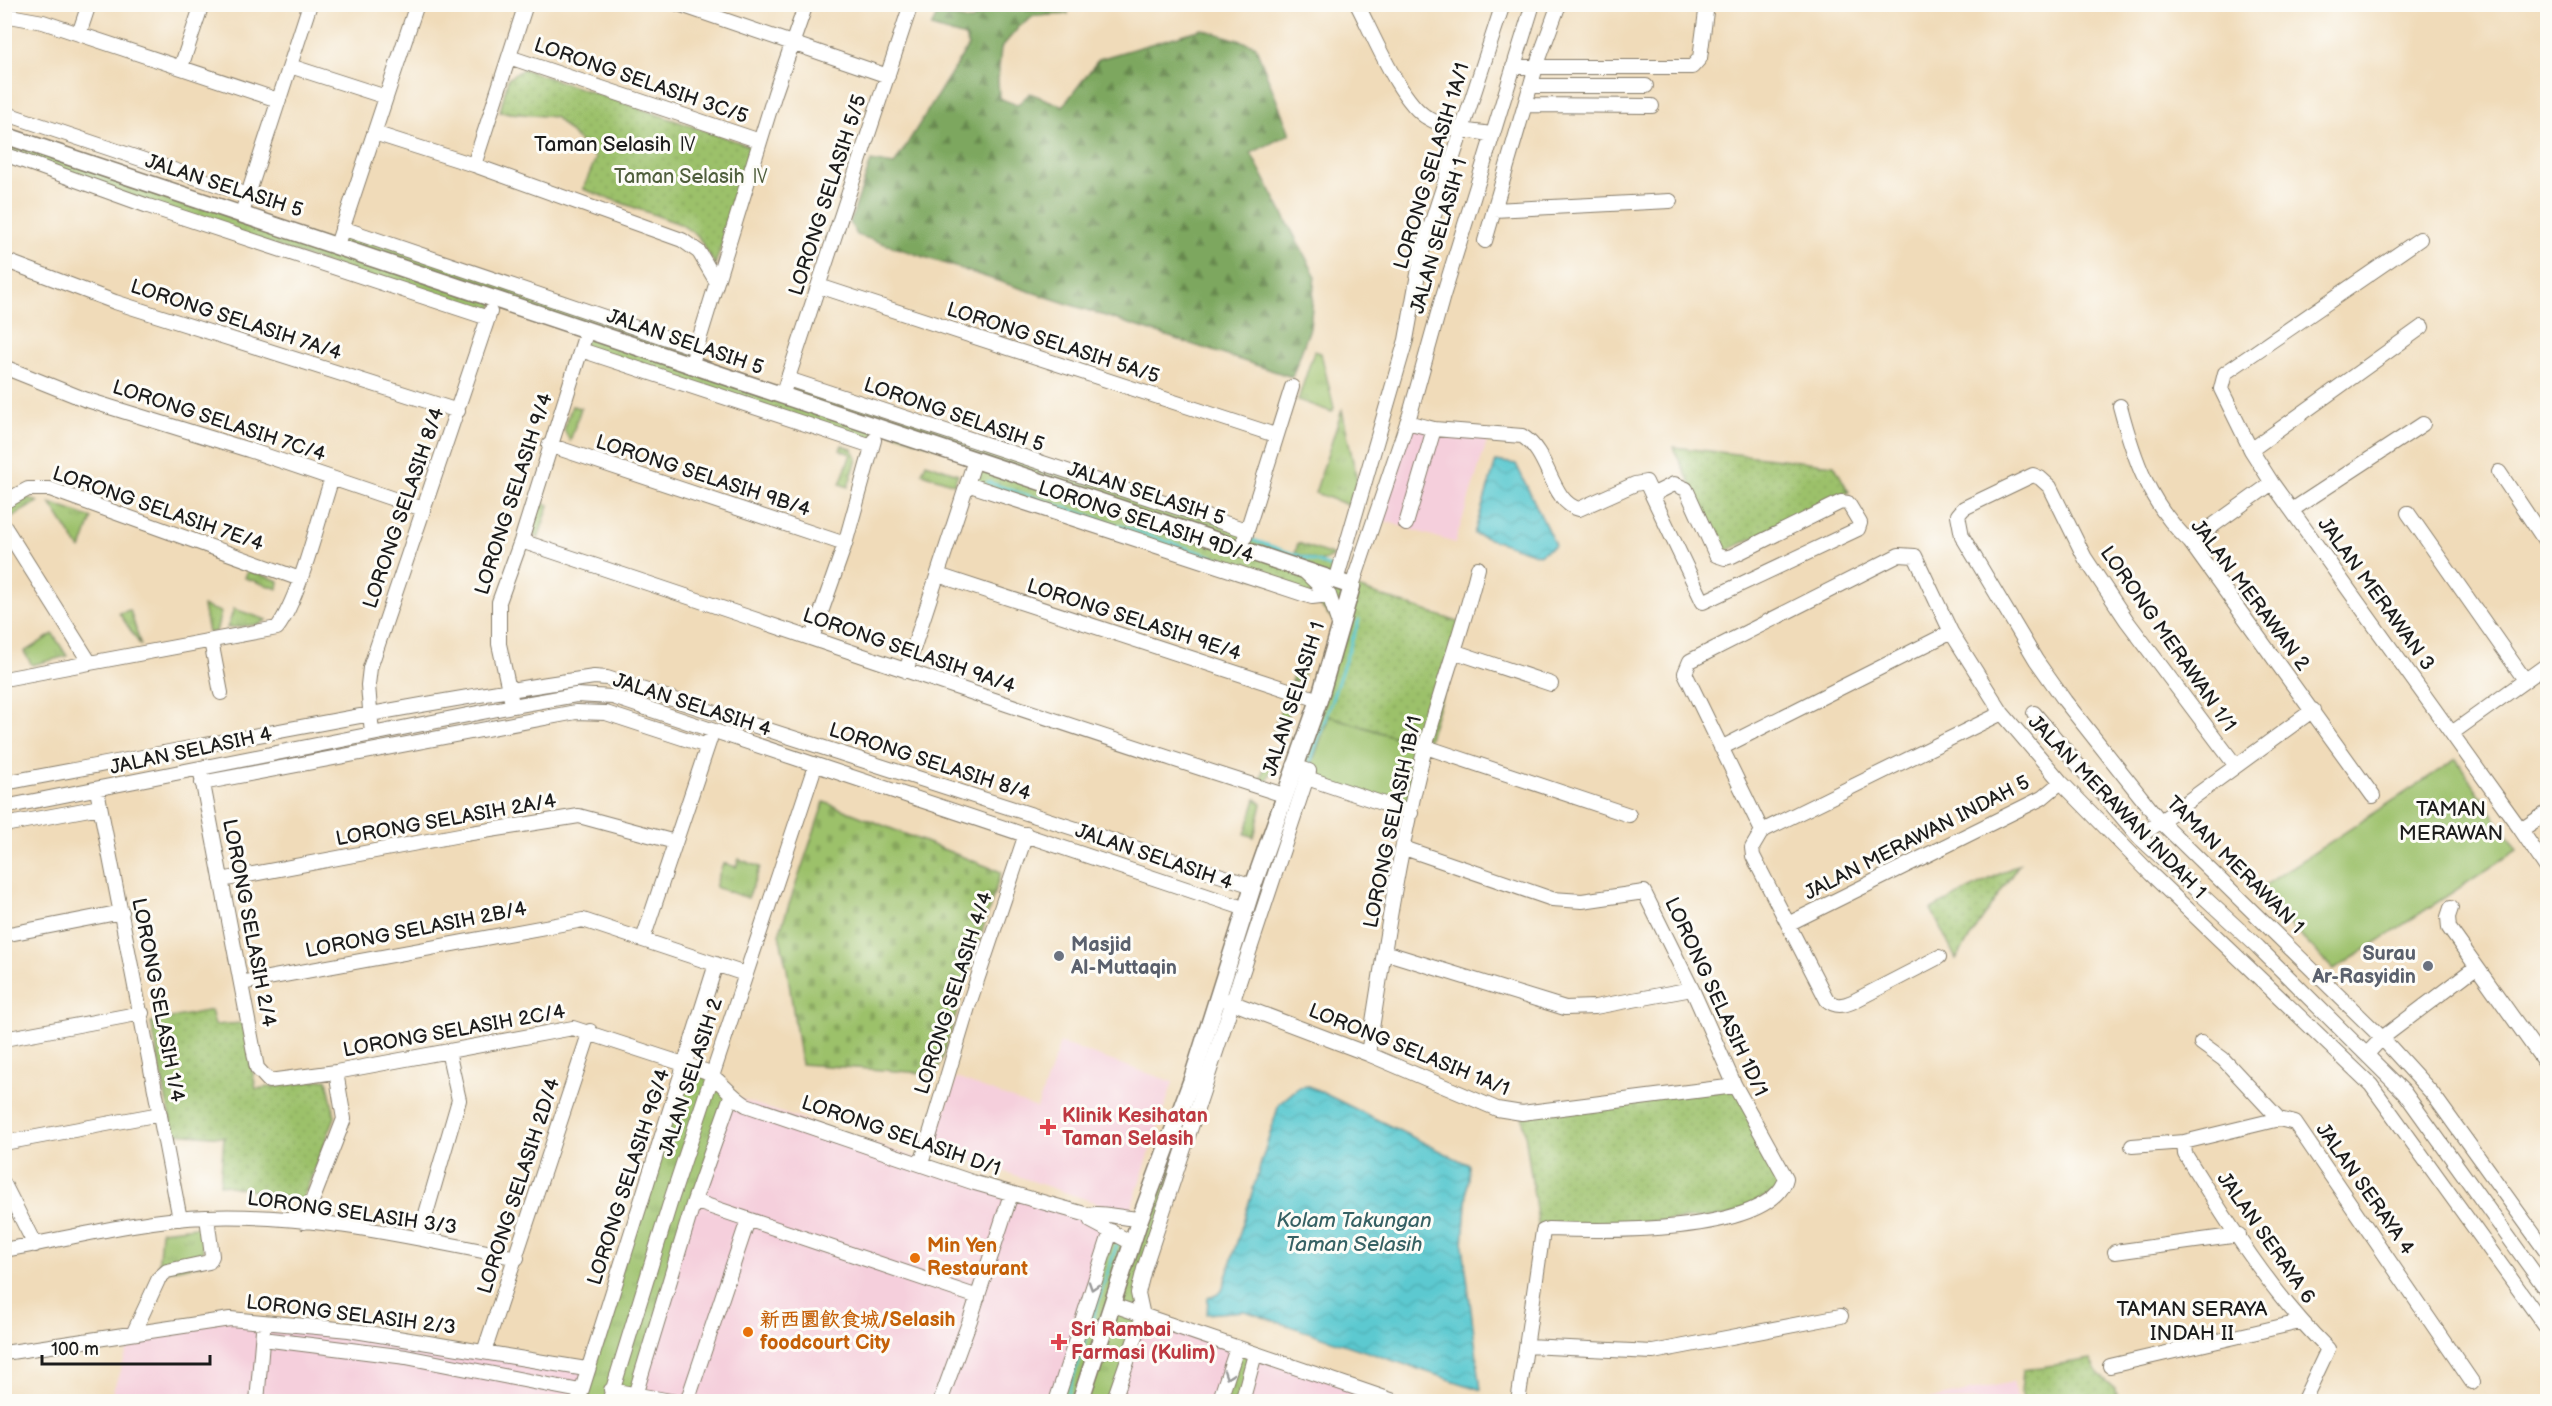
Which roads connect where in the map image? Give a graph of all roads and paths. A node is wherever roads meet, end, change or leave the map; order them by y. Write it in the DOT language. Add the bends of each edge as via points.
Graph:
graph roads {
  1 [pos="89,4"];
  2 [pos="202,4"];
  3 [pos="310,4"];
  4 [pos="417,4"];
  5 [pos="526,4"];
  6 [pos="678,4"];
  7 [pos="806,4"];
  8 [pos="911,4"];
  9 [pos="1357,4"];
  10 [pos="1503,4"];
  11 [pos="1533,4"];
  12 [pos="1559,4"];
  13 [pos="1707,4"];
  14 [pos="713,10"];
  15 [pos="4,15"];
  16 [pos="79,34"];
  17 [pos="793,43"];
  18 [pos="509,57"];
  19 [pos="290,66"];
  20 [pos="181,67"];
  21 [pos="1513,67"];
  22 [pos="1536,67"];
  23 [pos="888,76"];
  24 [pos="1531,86"];
  25 [pos="1646,86"];
  26 [pos="386,98"];
  27 [pos="278,100"];
  28 [pos="1525,105"];
  29 [pos="1652,106"];
  30 [pos="4,114"];
  31 [pos="1462,129"];
  32 [pos="374,134"];
  33 [pos="1491,134"];
  34 [pos="4,135"];
  35 [pos="760,141"];
  36 [pos="4,154"];
  37 [pos="474,165"];
  38 [pos="248,195"];
  39 [pos="1670,201"];
  40 [pos="1494,210"];
  41 [pos="242,213"];
  42 [pos="342,228"];
  43 [pos="2420,239"];
  44 [pos="1485,241"];
  45 [pos="337,245"];
  46 [pos="4,260"];
  47 [pos="716,281"];
  48 [pos="819,286"];
  49 [pos="516,297"];
  50 [pos="495,298"];
  51 [pos="488,318"];
  52 [pos="2421,327"];
  53 [pos="587,330"];
  54 [pos="696,348"];
  55 [pos="581,350"];
  56 [pos="691,366"];
  57 [pos="4,367"];
  58 [pos="788,379"];
  59 [pos="1292,387"];
  60 [pos="782,397"];
  61 [pos="2120,406"];
  62 [pos="1388,410"];
  63 [pos="458,411"];
  64 [pos="1409,418"];
  65 [pos="2423,424"];
  66 [pos="879,428"];
  67 [pos="1434,429"];
  68 [pos="1275,435"];
  69 [pos="549,446"];
  70 [pos="872,446"];
  71 [pos="2251,450"];
  72 [pos="975,460"];
  73 [pos="2499,472"];
  74 [pos="332,478"];
  75 [pos="2272,483"];
  76 [pos="967,484"];
  77 [pos="1652,495"];
  78 [pos="4,502"];
  79 [pos="423,508"];
  80 [pos="1964,508"];
  81 [pos="2292,510"];
  82 [pos="2408,513"];
  83 [pos="1406,524"];
  84 [pos="4,526"];
  85 [pos="1246,530"];
  86 [pos="521,541"];
  87 [pos="2190,542"];
  88 [pos="844,543"];
  89 [pos="2547,545"];
  90 [pos="1243,549"];
  91 [pos="1478,568"];
  92 [pos="938,575"];
  93 [pos="300,579"];
  94 [pos="1339,587"];
  95 [pos="1340,627"];
  96 [pos="1951,632"];
  97 [pos="812,638"];
  98 [pos="211,640"];
  99 [pos="1456,652"];
  100 [pos="90,663"];
  101 [pos="2547,664"];
  102 [pos="906,672"];
  103 [pos="4,679"];
  104 [pos="2524,680"];
  105 [pos="1551,684"];
  106 [pos="508,690"];
  107 [pos="221,693"];
  108 [pos="1319,700"];
  109 [pos="513,706"];
  110 [pos="2313,710"];
  111 [pos="2002,713"];
  112 [pos="2034,713"];
  113 [pos="370,714"];
  114 [pos="712,731"];
  115 [pos="2451,733"];
  116 [pos="372,734"];
  117 [pos="707,746"];
  118 [pos="1426,747"];
  119 [pos="1721,748"];
  120 [pos="182,751"];
  121 [pos="815,766"];
  122 [pos="1294,766"];
  123 [pos="2235,766"];
  124 [pos="200,768"];
  125 [pos="186,770"];
  126 [pos="914,777"];
  127 [pos="1307,778"];
  128 [pos="2061,782"];
  129 [pos="5,783"];
  130 [pos="202,783"];
  131 [pos="97,790"];
  132 [pos="908,795"];
  133 [pos="1284,795"];
  134 [pos="2373,796"];
  135 [pos="8,806"];
  136 [pos="100,807"];
  137 [pos="2547,812"];
  138 [pos="1411,813"];
  139 [pos="1629,815"];
  140 [pos="2160,821"];
  141 [pos="4,825"];
  142 [pos="2521,830"];
  143 [pos="1762,831"];
  144 [pos="1026,834"];
  145 [pos="2139,837"];
  146 [pos="675,842"];
  147 [pos="1404,848"];
  148 [pos="2547,870"];
  149 [pos="221,880"];
  150 [pos="1253,886"];
  151 [pos="2451,908"];
  152 [pos="1246,909"];
  153 [pos="122,912"];
  154 [pos="1788,924"];
  155 [pos="4,935"];
  156 [pos="643,939"];
  157 [pos="2258,947"];
  158 [pos="1384,952"];
  159 [pos="1939,957"];
  160 [pos="2243,962"];
  161 [pos="716,964"];
  162 [pos="2476,967"];
  163 [pos="745,974"];
  164 [pos="241,983"];
  165 [pos="1692,989"];
  166 [pos="1224,999"];
  167 [pos="142,1013"];
  168 [pos="590,1031"];
  169 [pos="2382,1038"];
  170 [pos="4,1039"];
  171 [pos="2201,1043"];
  172 [pos="448,1052"];
  173 [pos="1368,1054"];
  174 [pos="2367,1054"];
  175 [pos="686,1065"];
  176 [pos="2547,1067"];
  177 [pos="2384,1071"];
  178 [pos="336,1072"];
  179 [pos="711,1074"];
  180 [pos="268,1081"];
  181 [pos="2371,1085"];
  182 [pos="1735,1086"];
  183 [pos="731,1096"];
  184 [pos="160,1114"];
  185 [pos="2279,1119"];
  186 [pos="2184,1142"];
  187 [pos="4,1143"];
  188 [pos="2132,1146"];
  189 [pos="921,1164"];
  190 [pos="4,1184"];
  191 [pos="1011,1194"];
  192 [pos="694,1201"];
  193 [pos="1088,1215"];
  194 [pos="207,1217"];
  195 [pos="180,1219"];
  196 [pos="1140,1219"];
  197 [pos="748,1220"];
  198 [pos="304,1222"];
  199 [pos="1112,1231"];
  200 [pos="2238,1235"];
  201 [pos="419,1238"];
  202 [pos="1132,1243"];
  203 [pos="35,1245"];
  204 [pos="4,1251"];
  205 [pos="2115,1252"];
  206 [pos="2547,1254"];
  207 [pos="517,1258"];
  208 [pos="2543,1277"];
  209 [pos="2547,1292"];
  210 [pos="978,1297"];
  211 [pos="1113,1305"];
  212 [pos="1143,1316"];
  213 [pos="1840,1316"];
  214 [pos="262,1322"];
  215 [pos="2300,1322"];
  216 [pos="2547,1330"];
  217 [pos="134,1332"];
  218 [pos="263,1339"];
  219 [pos="1527,1346"];
  220 [pos="1237,1348"];
  221 [pos="484,1352"];
  222 [pos="4,1353"];
  223 [pos="1255,1354"];
  224 [pos="2110,1366"];
  225 [pos="586,1369"];
  226 [pos="2472,1382"];
  227 [pos="579,1396"];
  228 [pos="610,1396"];
  229 [pos="1366,1397"];
  230 [pos="633,1398"];
  231 [pos="257,1401"];
  232 [pos="676,1401"];
  233 [pos="687,1401"];
  234 [pos="940,1401"];
  235 [pos="1056,1401"];
  236 [pos="1080,1401"];
  237 [pos="1113,1401"];
  238 [pos="1219,1401"];
  239 [pos="1242,1401"];
  240 [pos="1397,1401"];
  241 [pos="1518,1401"];
  242 [pos="2302,1401"];
  1 -- 16 [label="street"];
  2 -- 20 [label="street"];
  3 -- 19 [label="street"];
  4 -- 26 [label="street"];
  5 -- 18 [label="street"];
  6 -- 14 [label="street"];
  7 -- 17 [label="street"];
  8 -- 23 [label="street, LORONG SELASIH 5/5"];
  9 -- 31 [label="street" via="1409,101 1430,120"];
  10 -- 31 [label="street, LORONG SELASIH 1A/1"];
  11 -- 21 [label="street, JALAN SELASIH 1"];
  12 -- 22 [label="street"];
  13 -- 22 [label="street" via="1697,65"];
  14 -- 17 [label="street"];
  15 -- 16 [label="street"];
  16 -- 20 [label="street"];
  17 -- 23 [label="street"];
  17 -- 35 [label="street"];
  18 -- 35 [label="street, LORONG SELASIH 3C/5"];
  18 -- 37 [label="street"];
  19 -- 26 [label="street"];
  19 -- 27 [label="street"];
  20 -- 27 [label="street"];
  21 -- 22 [label="street"];
  21 -- 33 [label="street, JALAN SELASIH 1"];
  22 -- 24 [label="street"];
  23 -- 48 [label="street, LORONG SELASIH 5/5"];
  24 -- 25 [label="street"];
  24 -- 28 [label="street"];
  26 -- 32 [label="street"];
  27 -- 38 [label="street"];
  28 -- 29 [label="street"];
  28 -- 40 [label="street"];
  30 -- 38 [label="street, JALAN SELASIH 5"];
  31 -- 33 [label="street"];
  31 -- 62 [label="street, LORONG SELASIH 1A/1" via="1422,252"];
  32 -- 37 [label="street"];
  32 -- 42 [label="street"];
  33 -- 64 [label="street, JALAN SELASIH 1"];
  34 -- 41 [label="street, JALAN SELASIH 5" via="155,188"];
  35 -- 47 [label="street"];
  36 -- 51 [label="street" via="148,206"];
  37 -- 47 [label="street" via="682,240 699,252"];
  38 -- 41 [label="street"];
  39 -- 40 [label="street"];
  40 -- 44 [label="street"];
  41 -- 45 [label="street, JALAN SELASIH 5"];
  42 -- 45 [label="street"];
  42 -- 49 [label="street, JALAN SELASIH 5"];
  43 -- 71 [label="street, JALAN MERAWAN 3" via="2225,373 2221,389"];
  45 -- 50 [label="street, JALAN SELASIH 5"];
  46 -- 63 [label="street, LORONG SELASIH 7A/4" via="116,302"];
  47 -- 54 [label="street"];
  48 -- 58 [label="street, LORONG SELASIH 5/5"];
  48 -- 68 [label="street, LORONG SELASIH 5A/5"];
  49 -- 50 [label="street, JALAN SELASIH 5"];
  49 -- 53 [label="street, JALAN SELASIH 5"];
  49 -- 54 [label="street, JALAN SELASIH 5"];
  50 -- 51 [label="street, LORONG SELASIH 8/4"];
  51 -- 63 [label="street, LORONG SELASIH 8/4"];
  52 -- 71 [label="street"];
  53 -- 55 [label="street, LORONG SELASIH 9/4"];
  53 -- 56 [label="street, JALAN SELASIH 5"];
  54 -- 56 [label="street"];
  55 -- 69 [label="street, LORONG SELASIH 9/4"];
  55 -- 70 [label="street"];
  56 -- 60 [label="street, JALAN SELASIH 5"];
  57 -- 74 [label="street, LORONG SELASIH 7C/4" via="84,399"];
  58 -- 60 [label="street, LORONG SELASIH 5/5"];
  58 -- 85 [label="street, LORONG SELASIH 5"];
  59 -- 68 [label="street"];
  60 -- 66 [label="street, JALAN SELASIH 5"];
  61 -- 87 [label="street, JALAN MERAWAN 2" via="2144,478 2169,522"];
  62 -- 64 [label="street"];
  62 -- 94 [label="street, LORONG SELASIH 1A/1"];
  63 -- 79 [label="street, LORONG SELASIH 8/4"];
  64 -- 67 [label="street"];
  64 -- 94 [label="street, JALAN SELASIH 1"];
  65 -- 81 [label="street"];
  66 -- 70 [label="street"];
  66 -- 72 [label="street, JALAN SELASIH 5"];
  67 -- 77 [label="street" via="1522,436 1539,452 1569,507 1579,509 1646,482"];
  67 -- 83 [label="street"];
  68 -- 85 [label="street"];
  69 -- 86 [label="street, LORONG SELASIH 9/4"];
  69 -- 88 [label="street, LORONG SELASIH 9B/4"];
  70 -- 88 [label="street"];
  71 -- 75 [label="street, JALAN MERAWAN 3"];
  72 -- 76 [label="street"];
  72 -- 90 [label="street, JALAN SELASIH 5"];
  73 -- 89 [label="street"];
  74 -- 79 [label="street, LORONG SELASIH 7C/4"];
  74 -- 93 [label="street"];
  75 -- 81 [label="street, JALAN MERAWAN 3"];
  75 -- 87 [label="street"];
  76 -- 92 [label="street"];
  76 -- 94 [label="street, LORONG SELASIH 9D/4" via="1312,597"];
  77 -- 77 [label="street" via="1674,484 1686,489 1716,555 1725,558 1841,502 1848,503 1860,523 1858,529 1703,602"];
  78 -- 93 [label="street, LORONG SELASIH 7E/4" via="28,489 50,489"];
  79 -- 113 [label="street, LORONG SELASIH 8/4" via="370,668"];
  80 -- 123 [label="street, LORONG MERAWAN 1/1" via="2033,475 2050,487 2085,558"];
  80 -- 140 [label="street, TAMAN MERAWAN 1" via="1958,515 1962,536 2036,660"];
  81 -- 115 [label="street, JALAN MERAWAN 3"];
  82 -- 104 [label="street"];
  84 -- 100 [label="street"];
  85 -- 90 [label="street"];
  86 -- 97 [label="street, LORONG SELASIH 9A/4"];
  86 -- 106 [label="street, LORONG SELASIH 9/4" via="497,617 498,644"];
  87 -- 110 [label="street, JALAN MERAWAN 2"];
  88 -- 97 [label="street"];
  90 -- 94 [label="street, JALAN SELASIH 5"];
  91 -- 99 [label="street, LORONG SELASIH 1B/1"];
  92 -- 102 [label="street"];
  92 -- 108 [label="street, LORONG SELASIH 9E/4"];
  93 -- 98 [label="street" via="277,628"];
  94 -- 95 [label="street, JALAN SELASIH 1"];
  94 -- 95 [label="street"];
  95 -- 108 [label="street, JALAN SELASIH 1"];
  96 -- 111 [label="street, JALAN MERAWAN INDAH 1"];
  96 -- 119 [label="street"];
  96 -- 119 [label="street, JALAN MERAWAN INDAH 1" via="1915,556 1899,555 1690,660 1684,673"];
  97 -- 102 [label="street, LORONG SELASIH 9A/4"];
  98 -- 100 [label="street"];
  98 -- 107 [label="street"];
  99 -- 105 [label="street"];
  99 -- 118 [label="street, LORONG SELASIH 1B/1"];
  100 -- 103 [label="street"];
  101 -- 104 [label="street"];
  102 -- 133 [label="street, LORONG SELASIH 9A/4"];
  104 -- 115 [label="street"];
  106 -- 109 [label="street, LORONG SELASIH 9/4"];
  106 -- 113 [label="street"];
  106 -- 126 [label="street, LORONG SELASIH 8/4" via="607,678"];
  108 -- 122 [label="street, JALAN SELASIH 1"];
  109 -- 114 [label="street, JALAN SELASIH 4" via="576,695 601,695"];
  109 -- 116 [label="street, JALAN SELASIH 4"];
  110 -- 123 [label="street"];
  110 -- 134 [label="street, JALAN MERAWAN 2"];
  111 -- 128 [label="street, JALAN MERAWAN INDAH 1"];
  111 -- 143 [label="street"];
  112 -- 145 [label="street"];
  113 -- 116 [label="street, LORONG SELASIH 8/4"];
  113 -- 120 [label="street"];
  114 -- 117 [label="street"];
  114 -- 121 [label="street, JALAN SELASIH 4"];
  115 -- 142 [label="street, JALAN MERAWAN 3"];
  116 -- 124 [label="street, JALAN SELASIH 4"];
  117 -- 130 [label="street" via="606,713 576,712"];
  117 -- 146 [label="street"];
  118 -- 138 [label="street, LORONG SELASIH 1B/1"];
  118 -- 139 [label="street"];
  119 -- 143 [label="street"];
  120 -- 125 [label="street"];
  120 -- 129 [label="street"];
  121 -- 132 [label="street, JALAN SELASIH 4"];
  121 -- 163 [label="street, JALAN SELASIH 2"];
  122 -- 127 [label="street" via="1309,771"];
  122 -- 133 [label="street, JALAN SELASIH 1"];
  123 -- 140 [label="street"];
  124 -- 125 [label="street, JALAN SELASIH 4"];
  124 -- 130 [label="street, LORONG SELASIH 2/4"];
  125 -- 131 [label="street, JALAN SELASIH 4"];
  126 -- 132 [label="street"];
  126 -- 150 [label="street, LORONG SELASIH 8/4"];
  127 -- 138 [label="street"];
  127 -- 166 [label="street"];
  128 -- 154 [label="street, JALAN MERAWAN INDAH 5" via="2042,798"];
  128 -- 160 [label="street, JALAN MERAWAN INDAH 1"];
  129 -- 135 [label="street"];
  130 -- 149 [label="street, LORONG SELASIH 2/4"];
  131 -- 135 [label="street, JALAN SELASIH 4"];
  131 -- 136 [label="street, LORONG SELASIH 1/4"];
  132 -- 144 [label="street, JALAN SELASIH 4"];
  133 -- 150 [label="street, JALAN SELASIH 1"];
  136 -- 141 [label="street"];
  136 -- 153 [label="street, LORONG SELASIH 1/4"];
  137 -- 142 [label="street"];
  138 -- 147 [label="street, LORONG SELASIH 1B/1"];
  140 -- 145 [label="street"];
  140 -- 169 [label="street, TAMAN MERAWAN 1"];
  142 -- 148 [label="street, JALAN MERAWAN 3"];
  143 -- 154 [label="street" via="1752,849 1753,856"];
  144 -- 152 [label="street, JALAN SELASIH 4"];
  144 -- 189 [label="street, LORONG SELASIH 4/4"];
  145 -- 157 [label="street"];
  146 -- 149 [label="street, LORONG SELASIH 2A/4" via="579,816"];
  146 -- 156 [label="street"];
  147 -- 158 [label="street, LORONG SELASIH 1B/1"];
  147 -- 165 [label="street, LORONG SELASIH 1D/1" via="1552,899 1582,900 1644,892"];
  149 -- 164 [label="street, LORONG SELASIH 2/4"];
  150 -- 152 [label="street, JALAN SELASIH 1"];
  151 -- 162 [label="street" via="2450,928"];
  152 -- 166 [label="street, JALAN SELASIH 1"];
  153 -- 155 [label="street"];
  153 -- 167 [label="street, LORONG SELASIH 1/4"];
  154 -- 159 [label="street" via="1832,1004 1852,1002"];
  156 -- 161 [label="street, LORONG SELASIH 2B/4"];
  156 -- 164 [label="street, LORONG SELASIH 2B/4" via="583,920 571,921"];
  157 -- 160 [label="street"];
  157 -- 174 [label="street"];
  158 -- 165 [label="street" via="1565,1008 1595,1007"];
  158 -- 173 [label="street, LORONG SELASIH 1B/1"];
  160 -- 181 [label="street, JALAN MERAWAN INDAH 1"];
  161 -- 163 [label="street, LORONG SELASIH 2B/4"];
  161 -- 175 [label="street, LORONG SELASIH 9G/4"];
  162 -- 169 [label="street"];
  162 -- 176 [label="street"];
  163 -- 179 [label="street, JALAN SELASIH 2"];
  164 -- 180 [label="street, LORONG SELASIH 2/4" via="257,1068"];
  165 -- 182 [label="street, LORONG SELASIH 1D/1"];
  166 -- 173 [label="street, LORONG SELASIH 1A/1"];
  166 -- 196 [label="street, JALAN SELASIH 1"];
  166 -- 212 [label="street" via="1144,1269 1138,1293"];
  167 -- 170 [label="street"];
  167 -- 184 [label="street, LORONG SELASIH 1/4"];
  168 -- 172 [label="street, LORONG SELASIH 2C/4" via="557,1029"];
  168 -- 175 [label="street, LORONG SELASIH 2C/4"];
  168 -- 207 [label="street, LORONG SELASIH 2D/4"];
  169 -- 174 [label="street"];
  169 -- 206 [label="street, TAMAN MERAWAN 1" via="2432,1094"];
  171 -- 185 [label="street, JALAN SERAYA 4" via="2223,1059"];
  172 -- 178 [label="street, LORONG SELASIH 2C/4"];
  172 -- 201 [label="street" via="459,1100"];
  173 -- 182 [label="street, LORONG SELASIH 1A/1" via="1497,1108 1522,1113"];
  174 -- 177 [label="street"];
  175 -- 179 [label="street, LORONG SELASIH 2C/4"];
  175 -- 225 [label="street, LORONG SELASIH 9G/4"];
  177 -- 181 [label="street"];
  177 -- 208 [label="street" via="2419,1111"];
  178 -- 180 [label="street, LORONG SELASIH 2C/4"];
  178 -- 198 [label="street" via="344,1119"];
  179 -- 183 [label="street, LORONG SELASIH D/1"];
  179 -- 228 [label="street, JALAN SELASIH 2"];
  181 -- 216 [label="street, JALAN MERAWAN INDAH 1"];
  182 -- 219 [label="street, LORONG SELASIH 1D/1" via="1786,1178 1784,1187 1767,1203 1681,1226 1638,1230 1548,1229 1540,1237"];
  183 -- 189 [label="street, LORONG SELASIH D/1" via="746,1105"];
  183 -- 192 [label="street"];
  184 -- 187 [label="street"];
  184 -- 195 [label="street, LORONG SELASIH 1/4"];
  185 -- 186 [label="street"];
  185 -- 226 [label="street, JALAN SERAYA 4" via="2295,1123"];
  186 -- 188 [label="street"];
  186 -- 200 [label="street, JALAN SERAYA 6" via="2185,1154"];
  189 -- 191 [label="street, LORONG SELASIH D/1"];
  190 -- 203 [label="street"];
  191 -- 193 [label="street, LORONG SELASIH D/1"];
  191 -- 210 [label="street"];
  192 -- 197 [label="street"];
  192 -- 230 [label="street"];
  193 -- 196 [label="street"];
  193 -- 199 [label="street" via="1091,1221"];
  194 -- 195 [label="street, LORONG SELASIH 3/3"];
  194 -- 198 [label="street, LORONG SELASIH 3/3"];
  194 -- 217 [label="street" via="212,1256 209,1262 166,1271"];
  195 -- 203 [label="street"];
  196 -- 202 [label="street, JALAN SELASIH 1"];
  197 -- 210 [label="street"];
  197 -- 233 [label="street"];
  198 -- 201 [label="street, LORONG SELASIH 3/3"];
  199 -- 202 [label="street"];
  199 -- 235 [label="street, one-way"];
  200 -- 205 [label="street"];
  200 -- 215 [label="street, JALAN SERAYA 6"];
  201 -- 207 [label="street, LORONG SELASIH 3/3"];
  202 -- 211 [label="street, JALAN SELASIH 1"];
  203 -- 204 [label="street"];
  207 -- 221 [label="street, LORONG SELASIH 2D/4"];
  208 -- 209 [label="street"];
  210 -- 234 [label="street"];
  211 -- 212 [label="street"];
  211 -- 236 [label="street, JALAN SELASIH 1"];
  212 -- 220 [label="street"];
  212 -- 237 [label="street"];
  213 -- 219 [label="street" via="1653,1352"];
  214 -- 217 [label="street, LORONG SELASIH 2/3" via="230,1319"];
  214 -- 218 [label="street"];
  214 -- 221 [label="street, LORONG SELASIH 2/3" via="349,1330"];
  215 -- 224 [label="street"];
  215 -- 242 [label="street, JALAN SERAYA 6" via="2328,1349"];
  217 -- 222 [label="street, LORONG SELASIH 2/3"];
  218 -- 227 [label="street" via="406,1357"];
  218 -- 231 [label="street"];
  219 -- 241 [label="street"];
  220 -- 223 [label="street"];
  220 -- 238 [label="street, one-way"];
  221 -- 225 [label="street, LORONG SELASIH 2/3"];
  223 -- 229 [label="street"];
  223 -- 239 [label="street"];
  225 -- 227 [label="street, LORONG SELASIH 9G/4"];
  228 -- 230 [label="street"];
  229 -- 240 [label="street"];
  230 -- 232 [label="street"];
}
